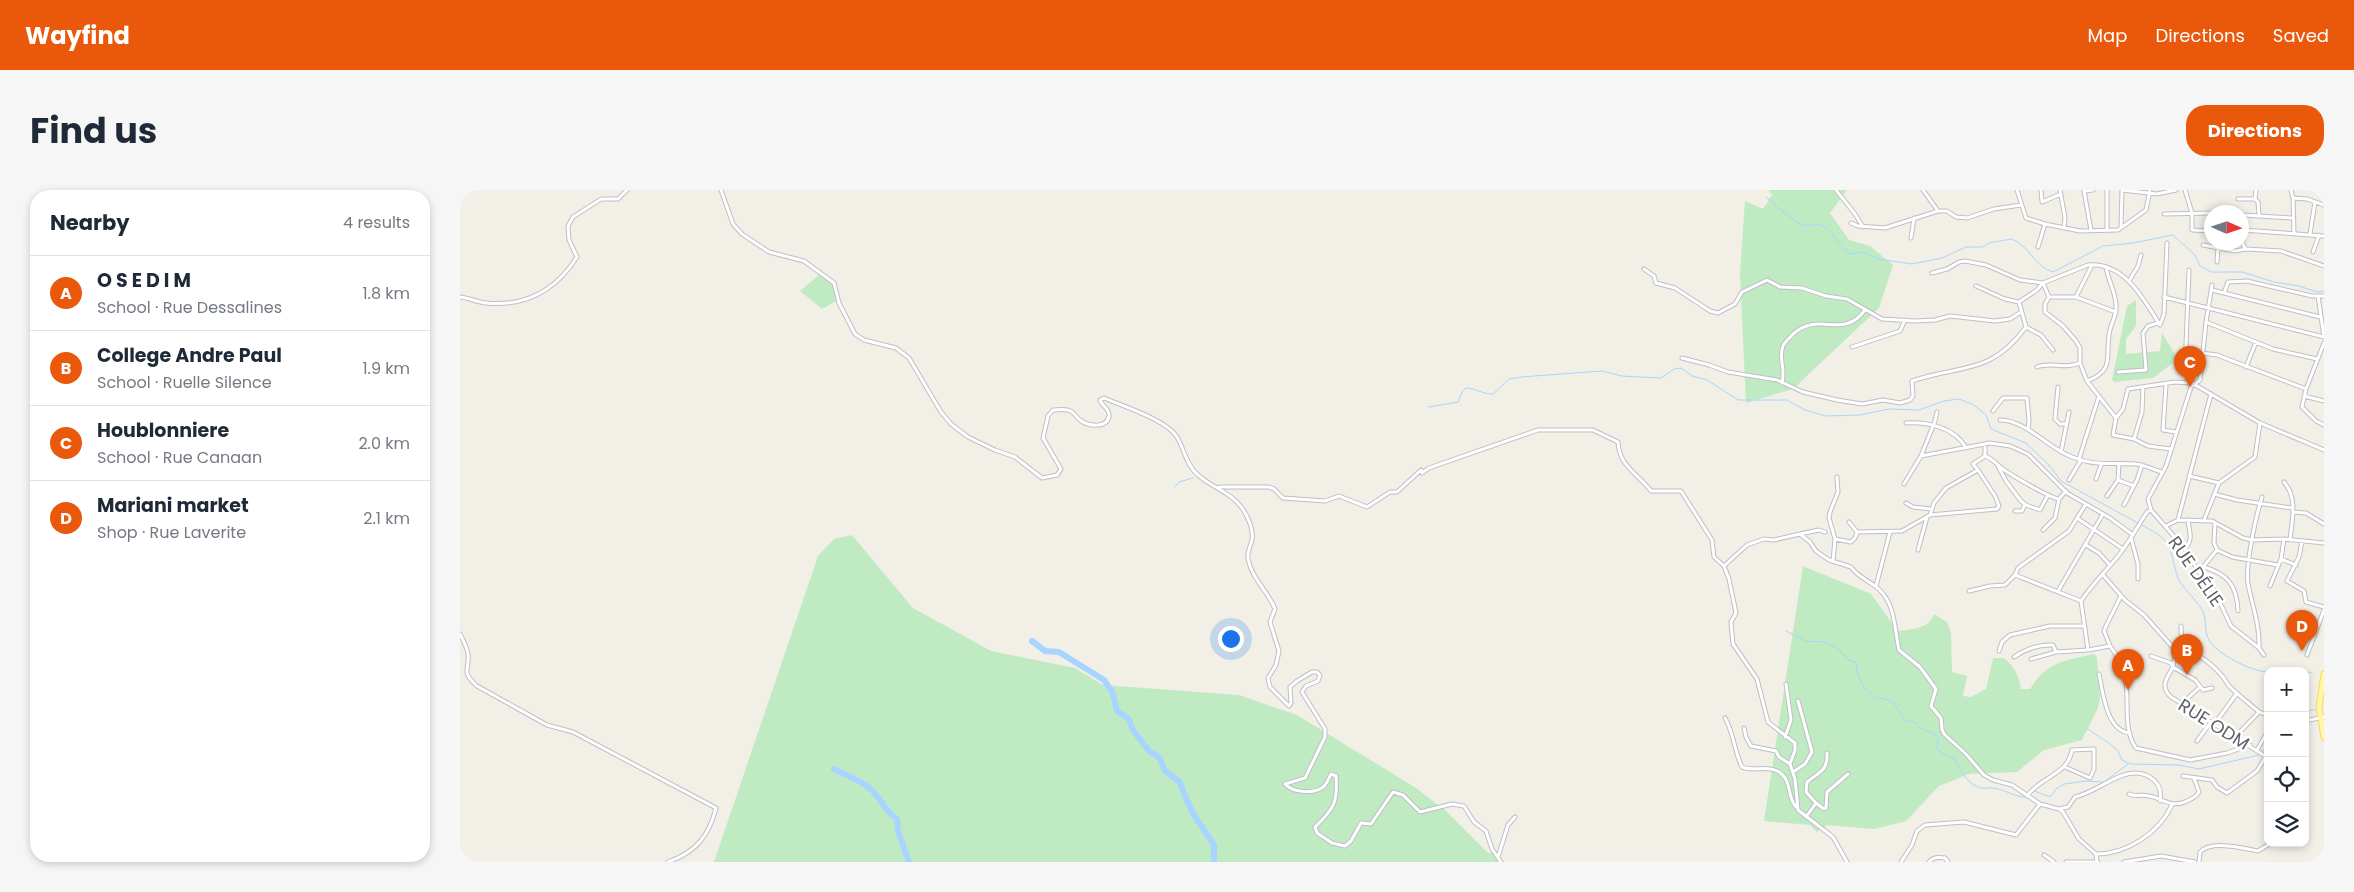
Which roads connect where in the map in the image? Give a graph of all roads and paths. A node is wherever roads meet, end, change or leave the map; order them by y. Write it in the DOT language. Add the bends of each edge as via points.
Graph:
graph roads {
  1 [pos="627,190"];
  2 [pos="721,190"];
  3 [pos="1836,190"];
  4 [pos="1923,190"];
  5 [pos="2017,190"];
  6 [pos="2040,190"];
  7 [pos="2093,190"];
  8 [pos="2107,190"];
  9 [pos="2122,190"];
  10 [pos="2176,190"];
  11 [pos="2185,190"];
  12 [pos="2256,190"];
  13 [pos="2291,190"];
  14 [pos="2084,191"];
  15 [pos="2139,191"];
  16 [pos="2061,192"];
  17 [pos="2150,192"];
  18 [pos="2164,192"];
  19 [pos="2293,198"];
  20 [pos="2238,199"];
  21 [pos="2255,199"];
  22 [pos="2315,202"];
  23 [pos="2021,205"];
  24 [pos="2324,205"];
  25 [pos="1938,211"];
  26 [pos="2192,213"];
  27 [pos="2204,213"];
  28 [pos="2164,214"];
  29 [pos="2249,215"];
  30 [pos="2259,215"];
  31 [pos="1914,218"];
  32 [pos="2292,218"];
  33 [pos="1850,223"];
  34 [pos="2045,224"];
  35 [pos="1863,227"];
  36 [pos="2121,227"];
  37 [pos="2064,228"];
  38 [pos="2091,230"];
  39 [pos="2107,230"];
  40 [pos="2204,230"];
  41 [pos="2249,230"];
  42 [pos="2294,233"];
  43 [pos="2310,234"];
  44 [pos="2322,235"];
  45 [pos="1911,238"];
  46 [pos="2167,243"];
  47 [pos="2038,247"];
  48 [pos="2249,249"];
  49 [pos="2218,250"];
  50 [pos="2313,252"];
  51 [pos="2141,255"];
  52 [pos="2217,262"];
  53 [pos="2093,264"];
  54 [pos="2324,266"];
  55 [pos="2106,267"];
  56 [pos="1644,270"];
  57 [pos="2189,270"];
  58 [pos="1932,273"];
  59 [pos="2129,281"];
  60 [pos="2043,283"];
  61 [pos="2212,285"];
  62 [pos="1976,286"];
  63 [pos="2212,290"];
  64 [pos="2224,293"];
  65 [pos="2318,296"];
  66 [pos="2324,296"];
  67 [pos="460,297"];
  68 [pos="2049,297"];
  69 [pos="2076,297"];
  70 [pos="2164,297"];
  71 [pos="2019,302"];
  72 [pos="2188,304"];
  73 [pos="2208,308"];
  74 [pos="1865,310"];
  75 [pos="2021,312"];
  76 [pos="2116,312"];
  77 [pos="2164,314"];
  78 [pos="2153,315"];
  79 [pos="2320,317"];
  80 [pos="1905,320"];
  81 [pos="2206,322"];
  82 [pos="2159,324"];
  83 [pos="2026,327"];
  84 [pos="2324,337"];
  85 [pos="2256,342"];
  86 [pos="2324,343"];
  87 [pos="1852,347"];
  88 [pos="2053,350"];
  89 [pos="2202,353"];
  90 [pos="1682,358"];
  91 [pos="2317,359"];
  92 [pos="2080,362"];
  93 [pos="2037,367"];
  94 [pos="2246,367"];
  95 [pos="2118,372"];
  96 [pos="2087,381"];
  97 [pos="1782,383"];
  98 [pos="2192,383"];
  99 [pos="2196,384"];
  100 [pos="2166,385"];
  101 [pos="2058,387"];
  102 [pos="2143,387"];
  103 [pos="2306,388"];
  104 [pos="2211,393"];
  105 [pos="2099,396"];
  106 [pos="2304,396"];
  107 [pos="2324,401"];
  108 [pos="1992,411"];
  109 [pos="1937,412"];
  110 [pos="2069,412"];
  111 [pos="2116,418"];
  112 [pos="2000,420"];
  113 [pos="1906,423"];
  114 [pos="2260,423"];
  115 [pos="2066,424"];
  116 [pos="2324,425"];
  117 [pos="1933,426"];
  118 [pos="2028,429"];
  119 [pos="2176,432"];
  120 [pos="2134,439"];
  121 [pos="1985,444"];
  122 [pos="1966,448"];
  123 [pos="2171,449"];
  124 [pos="2324,450"];
  125 [pos="2061,452"];
  126 [pos="1921,456"];
  127 [pos="1984,456"];
  128 [pos="2080,460"];
  129 [pos="1997,463"];
  130 [pos="2101,465"];
  131 [pos="2119,465"];
  132 [pos="2142,465"];
  133 [pos="1978,470"];
  134 [pos="2162,472"];
  135 [pos="2189,476"];
  136 [pos="1837,478"];
  137 [pos="2096,479"];
  138 [pos="2069,480"];
  139 [pos="2118,480"];
  140 [pos="2284,482"];
  141 [pos="2218,483"];
  142 [pos="1904,484"];
  143 [pos="2134,486"];
  144 [pos="1218,487"];
  145 [pos="2066,491"];
  146 [pos="2214,494"];
  147 [pos="2048,496"];
  148 [pos="2107,496"];
  149 [pos="2262,497"];
  150 [pos="2058,499"];
  151 [pos="1906,503"];
  152 [pos="2025,504"];
  153 [pos="2086,504"];
  154 [pos="2260,504"];
  155 [pos="2124,505"];
  156 [pos="1932,509"];
  157 [pos="2293,510"];
  158 [pos="2015,511"];
  159 [pos="2149,511"];
  160 [pos="2103,514"];
  161 [pos="1928,516"];
  162 [pos="2077,518"];
  163 [pos="2178,520"];
  164 [pos="2188,520"];
  165 [pos="2204,520"];
  166 [pos="1848,522"];
  167 [pos="2216,523"];
  168 [pos="2324,524"];
  169 [pos="2166,526"];
  170 [pos="2093,529"];
  171 [pos="2043,530"];
  172 [pos="1826,532"];
  173 [pos="1857,532"];
  174 [pos="1890,532"];
  175 [pos="1800,534"];
  176 [pos="2132,536"];
  177 [pos="1835,539"];
  178 [pos="2284,539"];
  179 [pos="2252,540"];
  180 [pos="2290,540"];
  181 [pos="2302,541"];
  182 [pos="2324,543"];
  183 [pos="2086,545"];
  184 [pos="2123,549"];
  185 [pos="2185,549"];
  186 [pos="1918,550"];
  187 [pos="2217,550"];
  188 [pos="2248,559"];
  189 [pos="2281,559"];
  190 [pos="1833,561"];
  191 [pos="2109,564"];
  192 [pos="2296,565"];
  193 [pos="1724,566"];
  194 [pos="2278,566"];
  195 [pos="2204,567"];
  196 [pos="2199,572"];
  197 [pos="2015,575"];
  198 [pos="2102,575"];
  199 [pos="2138,579"];
  200 [pos="1876,586"];
  201 [pos="2270,586"];
  202 [pos="1968,592"];
  203 [pos="2058,592"];
  204 [pos="2121,596"];
  205 [pos="2082,601"];
  206 [pos="2324,608"];
  207 [pos="2238,611"];
  208 [pos="2084,626"];
  209 [pos="2181,626"];
  210 [pos="460,634"];
  211 [pos="2110,646"];
  212 [pos="2259,648"];
  213 [pos="2182,649"];
  214 [pos="2088,650"];
  215 [pos="1999,651"];
  216 [pos="2176,651"];
  217 [pos="2056,652"];
  218 [pos="2264,655"];
  219 [pos="2307,655"];
  220 [pos="2152,656"];
  221 [pos="2014,657"];
  222 [pos="2030,659"];
  223 [pos="2173,667"];
  224 [pos="2099,674"];
  225 [pos="2323,677"];
  226 [pos="1786,684"];
  227 [pos="2200,687"];
  228 [pos="2212,688"];
  229 [pos="2237,693"];
  230 [pos="1798,701"];
  231 [pos="2184,706"];
  232 [pos="2259,712"];
  233 [pos="2264,714"];
  234 [pos="2321,716"];
  235 [pos="1725,718"];
  236 [pos="2309,720"];
  237 [pos="2212,724"];
  238 [pos="1744,728"];
  239 [pos="2130,733"];
  240 [pos="1786,737"];
  241 [pos="2235,737"];
  242 [pos="2324,737"];
  243 [pos="2264,738"];
  244 [pos="2197,740"];
  245 [pos="2250,745"];
  246 [pos="2257,750"];
  247 [pos="1827,753"];
  248 [pos="2264,753"];
  249 [pos="2265,757"];
  250 [pos="1790,764"];
  251 [pos="2065,767"];
  252 [pos="1792,772"];
  253 [pos="1848,774"];
  254 [pos="2183,776"];
  255 [pos="2194,778"];
  256 [pos="2129,794"];
  257 [pos="2027,796"];
  258 [pos="2160,801"];
  259 [pos="1816,803"];
  260 [pos="2040,804"];
  261 [pos="2172,805"];
  262 [pos="2059,809"];
  263 [pos="1798,810"];
  264 [pos="1515,817"];
  265 [pos="1806,817"];
  266 [pos="2264,847"];
  267 [pos="2096,854"];
  268 [pos="2044,855"];
  269 [pos="1498,858"];
  270 [pos="2139,861"];
  271 [pos="668,862"];
  272 [pos="1501,862"];
  273 [pos="1847,862"];
  274 [pos="1901,862"];
  275 [pos="1929,862"];
  276 [pos="1948,862"];
  277 [pos="2054,862"];
  278 [pos="2066,862"];
  279 [pos="2098,862"];
  280 [pos="2124,862"];
  281 [pos="2197,862"];
  1 -- 67 [label="street" via="618,199 601,199 573,217 568,226 569,240 577,257 556,284 525,300 496,303"];
  2 -- 144 [label="street" via="733,224 742,234 770,252 804,261 834,283 839,303 855,334 904,353 941,412 968,436 1015,457 1042,478 1049,478 1057,475 1060,469 1043,438 1048,416 1053,410 1068,410 1087,424 1101,426 1109,415 1108,409 1101,404 1100,400 1104,398 1150,417 1176,435 1194,472"];
  3 -- 35 [label="street"];
  4 -- 25 [label="street"];
  5 -- 23 [label="street"];
  6 -- 16 [label="street" via="2042,202"];
  7 -- 14 [label="street"];
  8 -- 39 [label="street"];
  9 -- 15 [label="street"];
  9 -- 36 [label="street"];
  10 -- 18 [label="street"];
  11 -- 26 [label="street"];
  12 -- 21 [label="street"];
  13 -- 19 [label="street"];
  14 -- 38 [label="street"];
  15 -- 17 [label="street"];
  16 -- 37 [label="street"];
  17 -- 18 [label="street"];
  17 -- 36 [label="street" via="2146,210"];
  19 -- 22 [label="street"];
  19 -- 32 [label="street"];
  20 -- 21 [label="street"];
  21 -- 30 [label="street"];
  22 -- 24 [label="street"];
  22 -- 43 [label="street"];
  23 -- 25 [label="street" via="1967,218"];
  23 -- 34 [label="street" via="2026,218"];
  25 -- 31 [label="street"];
  26 -- 27 [label="street"];
  26 -- 28 [label="street"];
  26 -- 40 [label="street" via="2192,230"];
  29 -- 30 [label="street"];
  30 -- 32 [label="street"];
  31 -- 35 [label="street" via="1885,228"];
  31 -- 45 [label="street"];
  32 -- 42 [label="street"];
  33 -- 35 [label="street"];
  34 -- 37 [label="street"];
  34 -- 47 [label="street"];
  36 -- 39 [label="street"];
  37 -- 38 [label="street"];
  38 -- 39 [label="street"];
  41 -- 42 [label="street"];
  42 -- 43 [label="street"];
  43 -- 44 [label="street"];
  44 -- 50 [label="street"];
  46 -- 70 [label="street"];
  48 -- 54 [label="street" via="2281,251"];
  49 -- 52 [label="street"];
  51 -- 59 [label="street"];
  53 -- 55 [label="street"];
  53 -- 60 [label="street"];
  53 -- 69 [label="street"];
  55 -- 59 [label="street" via="2118,271"];
  55 -- 76 [label="street"];
  56 -- 74 [label="street" via="1654,276 1656,283 1675,288 1718,313 1736,304 1742,292 1768,280 1780,286 1847,299"];
  57 -- 72 [label="street"];
  58 -- 60 [label="street" via="1965,261 1986,265 2020,280"];
  59 -- 78 [label="street"];
  60 -- 68 [label="street"];
  60 -- 71 [label="street"];
  61 -- 63 [label="street"];
  62 -- 71 [label="street"];
  63 -- 64 [label="street"];
  63 -- 73 [label="street"];
  64 -- 65 [label="street" via="2228,282 2247,280"];
  64 -- 79 [label="street"];
  65 -- 66 [label="street"];
  65 -- 79 [label="street"];
  68 -- 69 [label="street"];
  68 -- 92 [label="street" via="2045,312 2076,341 2080,348"];
  69 -- 76 [label="street"];
  70 -- 72 [label="street"];
  70 -- 77 [label="street"];
  71 -- 75 [label="street"];
  72 -- 73 [label="street"];
  72 -- 98 [label="street" via="2185,369"];
  73 -- 81 [label="street"];
  73 -- 84 [label="street"];
  74 -- 80 [label="street" via="1882,319"];
  74 -- 97 [label="street" via="1851,323 1835,326 1813,324 1796,332 1782,350"];
  75 -- 80 [label="street" via="2010,319 1994,321 1950,316 1935,320"];
  75 -- 83 [label="street"];
  76 -- 96 [label="street" via="2104,370 2100,376"];
  77 -- 78 [label="street"];
  77 -- 82 [label="street"];
  78 -- 82 [label="street"];
  79 -- 84 [label="street"];
  80 -- 87 [label="street" via="1900,331"];
  81 -- 85 [label="street"];
  81 -- 89 [label="street"];
  82 -- 95 [label="street" via="2148,326 2143,333 2147,369"];
  83 -- 88 [label="street" via="2040,335"];
  83 -- 97 [label="street" via="2007,348 1975,368 1912,381 1913,396 1900,403 1883,400 1855,403 1812,395"];
  85 -- 91 [label="street"];
  85 -- 94 [label="street"];
  86 -- 91 [label="street"];
  89 -- 94 [label="street" via="2217,355"];
  89 -- 99 [label="street" via="2200,380"];
  90 -- 97 [label="street"];
  91 -- 103 [label="street"];
  92 -- 93 [label="street" via="2061,368 2044,364"];
  92 -- 96 [label="street"];
  94 -- 103 [label="street"];
  96 -- 105 [label="street"];
  98 -- 99 [label="street"];
  98 -- 100 [label="street" via="2183,381"];
  99 -- 104 [label="street"];
  99 -- 119 [label="street" via="2191,387"];
  100 -- 102 [label="street"];
  100 -- 119 [label="street" via="2163,430"];
  101 -- 115 [label="street" via="2055,420"];
  102 -- 111 [label="street" via="2128,389 2123,409"];
  102 -- 120 [label="street" via="2142,412"];
  103 -- 106 [label="street"];
  104 -- 114 [label="street"];
  104 -- 135 [label="street"];
  105 -- 111 [label="street"];
  105 -- 128 [label="street"];
  106 -- 107 [label="street"];
  106 -- 116 [label="street" via="2302,407"];
  108 -- 118 [label="street" via="2003,398 2027,398"];
  109 -- 117 [label="street"];
  110 -- 115 [label="street"];
  111 -- 120 [label="street" via="2113,435"];
  112 -- 118 [label="street"];
  113 -- 117 [label="street" via="1924,422"];
  114 -- 124 [label="street"];
  114 -- 141 [label="street" via="2255,457"];
  115 -- 125 [label="street"];
  117 -- 122 [label="street" via="1956,435"];
  117 -- 126 [label="street"];
  118 -- 125 [label="street"];
  119 -- 123 [label="street"];
  120 -- 123 [label="street" via="2148,446"];
  121 -- 122 [label="street"];
  121 -- 127 [label="street"];
  121 -- 145 [label="street" via="1998,443 2028,454"];
  122 -- 126 [label="street"];
  123 -- 134 [label="street"];
  125 -- 128 [label="street"];
  126 -- 142 [label="street"];
  127 -- 129 [label="street"];
  127 -- 133 [label="street" via="1973,464"];
  128 -- 130 [label="street"];
  128 -- 138 [label="street"];
  129 -- 147 [label="street"];
  129 -- 152 [label="street" via="2006,481"];
  130 -- 131 [label="street"];
  130 -- 137 [label="street"];
  131 -- 132 [label="street"];
  131 -- 139 [label="street"];
  132 -- 134 [label="street"];
  132 -- 143 [label="street"];
  133 -- 156 [label="street" via="1946,488"];
  133 -- 161 [label="street" via="1995,496 1997,509"];
  134 -- 159 [label="street" via="2148,499"];
  135 -- 141 [label="street"];
  135 -- 163 [label="street"];
  136 -- 177 [label="street" via="1838,492 1830,518"];
  139 -- 143 [label="street"];
  139 -- 148 [label="street"];
  140 -- 157 [label="street" via="2292,493"];
  141 -- 146 [label="street"];
  143 -- 155 [label="street"];
  144 -- 193 [label="street" via="1270,486 1283,498 1325,501 1339,496 1367,507 1390,492 1397,492 1420,470 1422,473 1538,430 1593,430 1618,442 1619,451 1634,476 1651,491 1681,491 1712,540 1714,558"];
  144 -- 269 [label="street" via="1242,507 1252,538 1247,556 1252,573 1275,609 1270,622 1279,651 1276,665 1268,678 1270,687 1289,706 1290,687 1312,672 1320,676 1302,692 1326,729 1325,737 1305,778 1285,784 1296,791 1318,790 1326,785 1331,774 1336,776 1335,804 1315,830 1332,843 1344,846 1351,842 1361,824 1371,824 1393,792 1403,796 1420,812 1452,804 1464,806 1474,822 1486,832"];
  145 -- 150 [label="street"];
  145 -- 153 [label="street"];
  146 -- 154 [label="street"];
  146 -- 165 [label="street"];
  147 -- 150 [label="street"];
  147 -- 152 [label="street" via="2040,510"];
  149 -- 154 [label="street"];
  150 -- 171 [label="street" via="2055,518"];
  151 -- 156 [label="street"];
  152 -- 158 [label="street" via="2022,511"];
  153 -- 160 [label="street"];
  153 -- 162 [label="street"];
  154 -- 157 [label="street"];
  154 -- 179 [label="street"];
  156 -- 161 [label="street"];
  157 -- 168 [label="street" via="2306,513"];
  157 -- 180 [label="street"];
  159 -- 169 [label="street, RUE DÉLIE"];
  159 -- 176 [label="street"];
  160 -- 170 [label="street"];
  160 -- 176 [label="street"];
  161 -- 174 [label="street" via="1902,530"];
  161 -- 186 [label="street"];
  162 -- 170 [label="street"];
  162 -- 197 [label="street" via="2069,531 2018,568"];
  163 -- 164 [label="street"];
  163 -- 169 [label="street"];
  164 -- 165 [label="street"];
  164 -- 185 [label="street" via="2191,536"];
  165 -- 167 [label="street"];
  166 -- 173 [label="street"];
  167 -- 179 [label="street"];
  167 -- 187 [label="street" via="2214,543"];
  169 -- 185 [label="street, RUE DÉLIE"];
  170 -- 183 [label="street"];
  170 -- 184 [label="street"];
  172 -- 175 [label="street" via="1819,530"];
  173 -- 174 [label="street"];
  173 -- 177 [label="street" via="1851,542"];
  174 -- 200 [label="street"];
  175 -- 190 [label="street" via="1816,551"];
  175 -- 193 [label="street" via="1747,545"];
  176 -- 184 [label="street"];
  176 -- 199 [label="street"];
  177 -- 190 [label="street"];
  178 -- 179 [label="street"];
  178 -- 180 [label="street"];
  178 -- 189 [label="street"];
  179 -- 188 [label="street"];
  180 -- 181 [label="street"];
  181 -- 182 [label="street"];
  181 -- 192 [label="street"];
  183 -- 191 [label="street"];
  183 -- 203 [label="street"];
  184 -- 191 [label="street"];
  185 -- 196 [label="street, RUE DÉLIE"];
  187 -- 188 [label="street" via="2232,557"];
  187 -- 195 [label="street"];
  188 -- 194 [label="street"];
  188 -- 212 [label="street" via="2248,582 2260,633"];
  189 -- 192 [label="street"];
  189 -- 194 [label="street"];
  190 -- 200 [label="street" via="1851,567"];
  191 -- 198 [label="street"];
  192 -- 206 [label="street" via="2288,581 2304,591 2306,602"];
  193 -- 240 [label="street" via="1736,613 1731,622 1733,644 1757,679 1768,722"];
  194 -- 201 [label="street"];
  195 -- 196 [label="street"];
  195 -- 207 [label="street" via="2230,581"];
  196 -- 212 [label="street, RUE DÉLIE" via="2214,590 2231,626"];
  197 -- 202 [label="street" via="2006,585"];
  197 -- 203 [label="street"];
  198 -- 204 [label="street"];
  198 -- 205 [label="street"];
  200 -- 257 [label="street" via="1893,613 1899,650 1920,667 1936,689 1931,706 1942,718 1944,734 1984,775 2012,785"];
  203 -- 205 [label="street"];
  204 -- 211 [label="street" via="2104,632"];
  204 -- 216 [label="street" via="2144,615"];
  205 -- 208 [label="street"];
  206 -- 219 [label="street"];
  208 -- 214 [label="street"];
  208 -- 215 [label="street" via="2053,626 2010,636 2002,642"];
  209 -- 213 [label="street"];
  210 -- 271 [label="street" via="468,656 465,668 477,686 547,725 573,732 716,808 705,838"];
  211 -- 214 [label="street"];
  211 -- 239 [label="street" via="2126,680"];
  212 -- 218 [label="street, RUE DÉLIE"];
  213 -- 216 [label="street"];
  213 -- 229 [label="street" via="2207,662"];
  214 -- 217 [label="street"];
  216 -- 223 [label="street, RUE ODM"];
  217 -- 221 [label="street" via="2053,645 2041,645 2023,650"];
  217 -- 222 [label="street"];
  220 -- 223 [label="street" via="2171,663"];
  223 -- 227 [label="street"];
  223 -- 231 [label="street, RUE ODM" via="2164,681 2166,692"];
  224 -- 239 [label="street" via="2111,720 2124,733"];
  225 -- 234 [label="main road"];
  226 -- 240 [label="street" via="1792,720"];
  227 -- 228 [label="street" via="2203,690"];
  227 -- 231 [label="street"];
  229 -- 232 [label="street"];
  229 -- 237 [label="street"];
  230 -- 252 [label="street" via="1812,752 1805,764"];
  231 -- 237 [label="street, RUE ODM"];
  232 -- 233 [label="street"];
  232 -- 241 [label="street"];
  234 -- 236 [label="street"];
  234 -- 242 [label="main road"];
  235 -- 263 [label="street" via="1742,767 1778,771 1786,780 1791,800"];
  237 -- 241 [label="street, RUE ODM"];
  237 -- 244 [label="street"];
  238 -- 250 [label="street" via="1751,746 1776,751"];
  239 -- 245 [label="street" via="2132,743 2142,750 2190,760"];
  240 -- 250 [label="street" via="1796,747"];
  241 -- 245 [label="street, RUE ODM"];
  243 -- 246 [label="street"];
  245 -- 246 [label="street, RUE ODM"];
  246 -- 248 [label="street, RUE ODM"];
  247 -- 259 [label="street" via="1828,763 1823,772 1806,784 1806,792"];
  249 -- 255 [label="street" via="2257,771 2227,793 2212,780"];
  250 -- 252 [label="street"];
  251 -- 251 [label="street" via="2072,750 2094,749 2094,768 2090,778"];
  251 -- 257 [label="street" via="2036,784"];
  252 -- 263 [label="street"];
  253 -- 259 [label="street" via="1827,792 1825,809"];
  254 -- 255 [label="street"];
  255 -- 261 [label="street" via="2199,792 2196,796"];
  256 -- 258 [label="street" via="2150,796"];
  257 -- 260 [label="street"];
  258 -- 261 [label="street"];
  258 -- 262 [label="street" via="2160,786 2152,776 2132,774 2075,797 2068,806"];
  259 -- 265 [label="street"];
  260 -- 262 [label="street"];
  260 -- 274 [label="street" via="2016,835 1964,822 1925,825 1917,831"];
  261 -- 267 [label="street" via="2155,830 2119,852"];
  262 -- 267 [label="street" via="2079,839"];
  263 -- 265 [label="street"];
  264 -- 269 [label="street" via="1508,825"];
  265 -- 273 [label="street" via="1833,837"];
  266 -- 281 [label="street" via="2258,851 2238,846 2208,847 2200,852"];
  267 -- 279 [label="street"];
  268 -- 277 [label="street"];
  269 -- 272 [label="street"];
  270 -- 280 [label="street"];
  270 -- 281 [label="street" via="2161,856"];
  275 -- 276 [label="street" via="1938,857"];
  278 -- 279 [label="street"];
}
